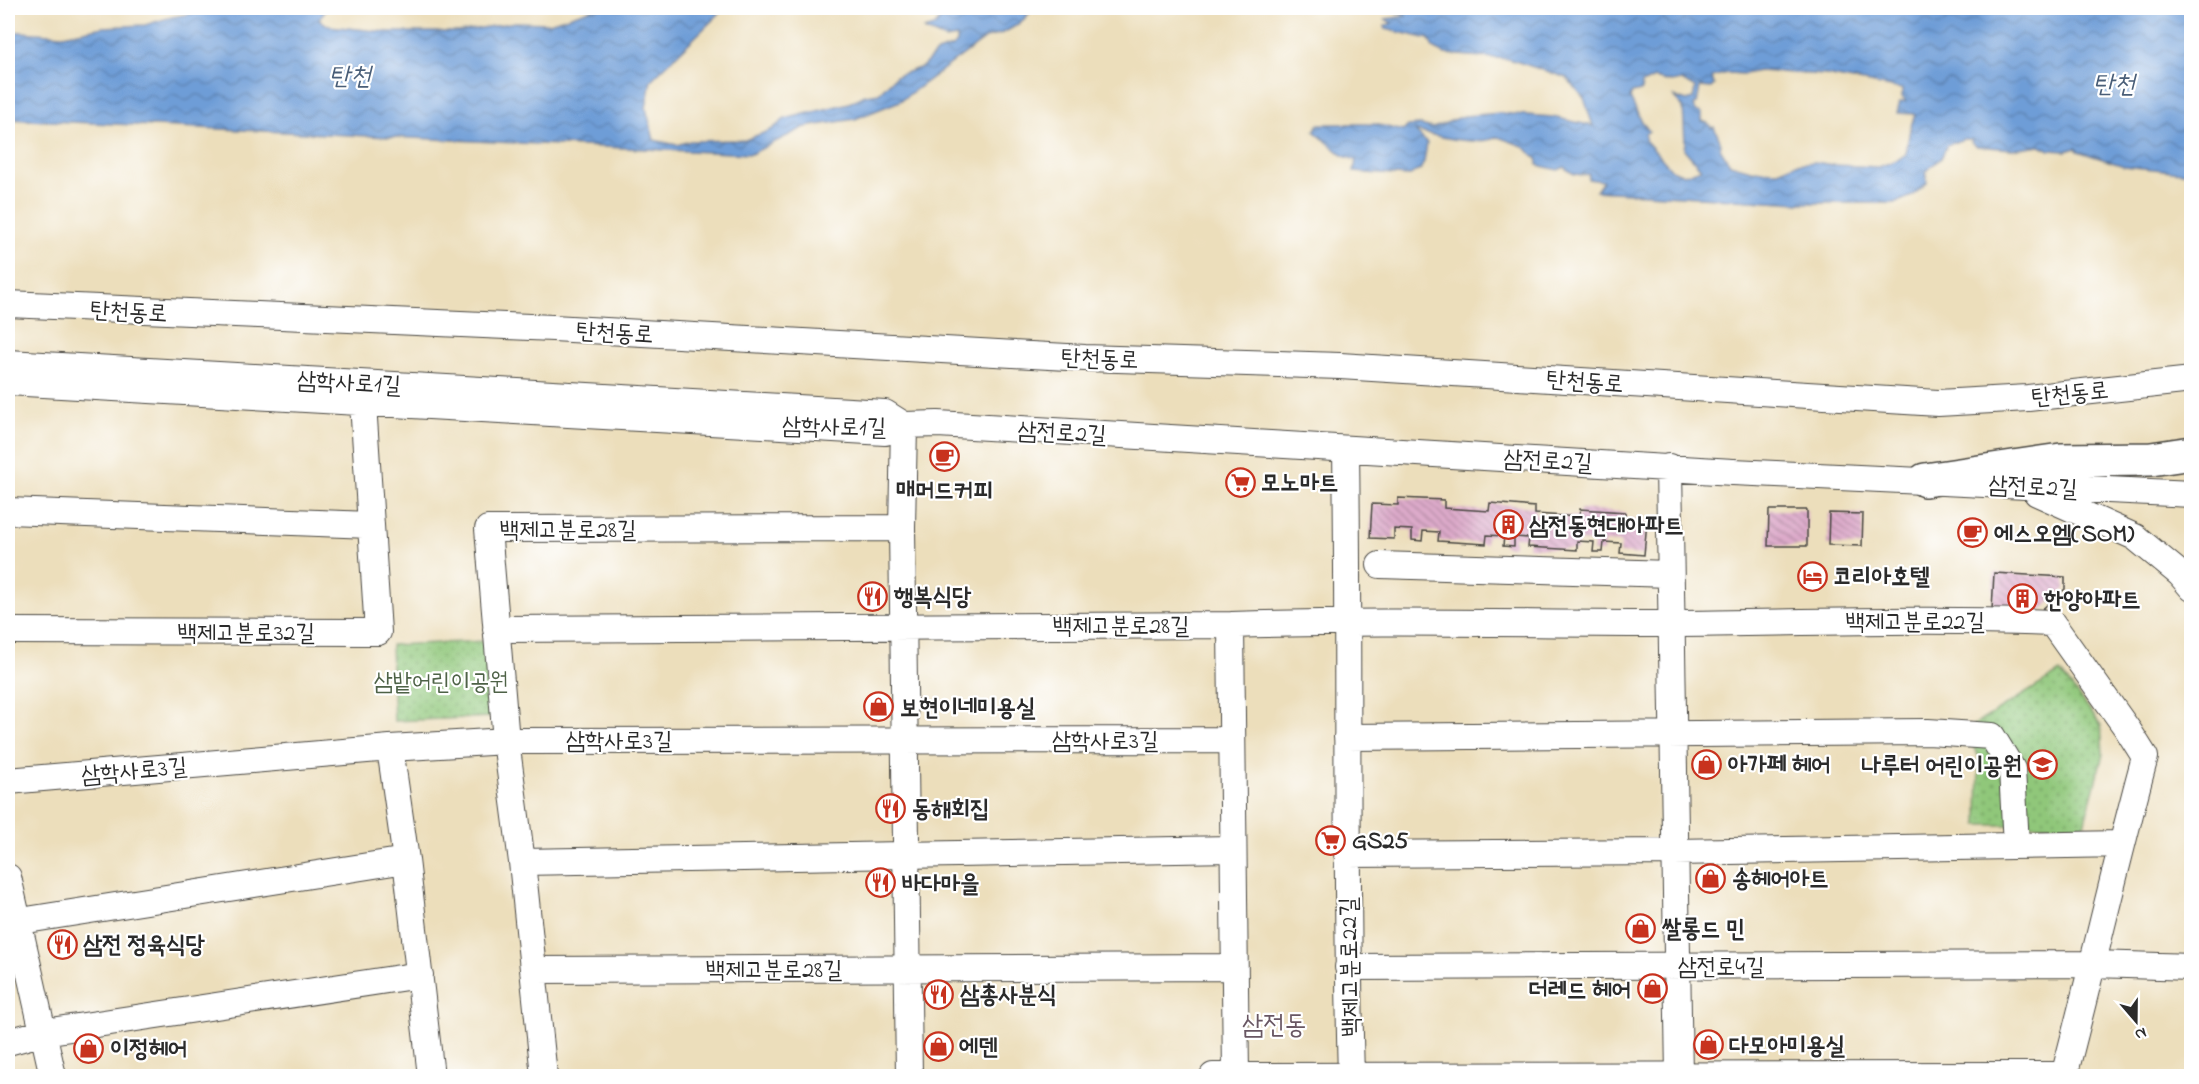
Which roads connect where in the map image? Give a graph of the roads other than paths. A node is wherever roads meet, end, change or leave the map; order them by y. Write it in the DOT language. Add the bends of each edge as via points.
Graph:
graph roads {
  1 [pos="8,304"];
  2 [pos="8,363"];
  3 [pos="2192,380"];
  4 [pos="8,382"];
  5 [pos="362,393"];
  6 [pos="904,425"];
  7 [pos="1346,449"];
  8 [pos="2192,453"];
  9 [pos="1669,467"];
  10 [pos="1926,480"];
  11 [pos="2020,486"];
  12 [pos="2192,494"];
  13 [pos="8,511"];
  14 [pos="370,525"];
  15 [pos="902,528"];
  16 [pos="1380,565"];
  17 [pos="1670,574"];
  18 [pos="2192,588"];
  19 [pos="1348,621"];
  20 [pos="1671,624"];
  21 [pos="1231,625"];
  22 [pos="904,627"];
  23 [pos="496,628"];
  24 [pos="8,631"];
  25 [pos="1672,736"];
  26 [pos="1347,737"];
  27 [pos="906,740"];
  28 [pos="1232,740"];
  29 [pos="506,741"];
  30 [pos="390,748"];
  31 [pos="8,781"];
  32 [pos="2121,844"];
  33 [pos="2016,846"];
  34 [pos="1232,849"];
  35 [pos="1675,852"];
  36 [pos="906,854"];
  37 [pos="1347,854"];
  38 [pos="406,860"];
  39 [pos="522,862"];
  40 [pos="8,877"];
  41 [pos="12,922"];
  42 [pos="2094,964"];
  43 [pos="1677,966"];
  44 [pos="1234,967"];
  45 [pos="1348,967"];
  46 [pos="2192,967"];
  47 [pos="907,969"];
  48 [pos="534,970"];
  49 [pos="420,975"];
  50 [pos="44,1032"];
  51 [pos="8,1042"];
  52 [pos="1236,1076"];
  53 [pos="1351,1076"];
  54 [pos="1679,1076"];
  55 [pos="2064,1076"];
  56 [pos="53,1077"];
  57 [pos="431,1077"];
  58 [pos="544,1077"];
  59 [pos="909,1077"];
  60 [pos="1214,1077"];
  1 -- 3 [label="street, 탄천동로" via="553,328 1085,358 1340,366 1938,403 2028,398"];
  2 -- 5 [label="street, 삼학사로1길"];
  4 -- 5 [label="street, 삼학사로1길"];
  5 -- 6 [label="street, 삼학사로1길" via="885,432"];
  5 -- 14 [label="street, 백제고분로32길"];
  6 -- 7 [label="street, 삼전로2길"];
  6 -- 15 [label="street"];
  7 -- 9 [label="street, 삼전로2길"];
  7 -- 19 [label="street, 백제고분로22길"];
  8 -- 10 [label="main road" via="2151,459 2061,460"];
  9 -- 10 [label="street, 삼전로2길"];
  9 -- 17 [label="street"];
  10 -- 11 [label="street, 삼전로2길"];
  11 -- 12 [label="street, 삼전로2길"];
  11 -- 18 [label="street" via="2135,537"];
  13 -- 14 [label="street"];
  14 -- 24 [label="street, 백제고분로32길" via="378,632"];
  15 -- 22 [label="street"];
  15 -- 23 [label="street, 백제고분로28길" via="488,529"];
  16 -- 17 [label="street"];
  17 -- 20 [label="street"];
  19 -- 20 [label="street, 백제고분로22길"];
  19 -- 21 [label="street, 백제고분로28길"];
  19 -- 26 [label="street, 백제고분로22길"];
  20 -- 25 [label="street"];
  20 -- 32 [label="street, 백제고분로22길" via="1980,620 2052,623 2145,757"];
  21 -- 22 [label="street, 백제고분로28길"];
  21 -- 28 [label="street"];
  22 -- 23 [label="street, 백제고분로28길"];
  22 -- 27 [label="street"];
  23 -- 29 [label="street"];
  25 -- 26 [label="street"];
  25 -- 33 [label="street" via="1928,732 1992,736 2012,769"];
  25 -- 35 [label="street"];
  26 -- 37 [label="street, 백제고분로22길"];
  27 -- 28 [label="street, 삼학사로3길"];
  27 -- 29 [label="street, 삼학사로3길"];
  27 -- 36 [label="street"];
  28 -- 34 [label="street"];
  29 -- 30 [label="street, 삼학사로3길"];
  29 -- 39 [label="street"];
  30 -- 31 [label="street, 삼학사로3길"];
  30 -- 38 [label="street"];
  32 -- 33 [label="street"];
  32 -- 42 [label="street"];
  33 -- 35 [label="street"];
  34 -- 36 [label="street"];
  34 -- 44 [label="street"];
  35 -- 37 [label="street"];
  35 -- 43 [label="street"];
  36 -- 39 [label="street"];
  36 -- 47 [label="street"];
  37 -- 45 [label="street, 백제고분로22길"];
  38 -- 41 [label="street"];
  38 -- 49 [label="street"];
  39 -- 48 [label="street"];
  40 -- 41 [label="street"];
  41 -- 50 [label="street"];
  42 -- 43 [label="street, 삼전로4길"];
  42 -- 46 [label="street, 삼전로4길"];
  42 -- 55 [label="street"];
  43 -- 45 [label="street, 삼전로4길"];
  43 -- 54 [label="street"];
  44 -- 47 [label="street, 백제고분로28길"];
  44 -- 52 [label="street"];
  45 -- 53 [label="street, 백제고분로22길"];
  47 -- 48 [label="street, 백제고분로28길"];
  47 -- 59 [label="street"];
  48 -- 58 [label="street"];
  49 -- 50 [label="street"];
  49 -- 57 [label="street"];
  50 -- 51 [label="street"];
  50 -- 56 [label="street"];
  52 -- 53 [label="street"];
  52 -- 60 [label="street"];
  53 -- 54 [label="street"];
  54 -- 55 [label="street"];
}
